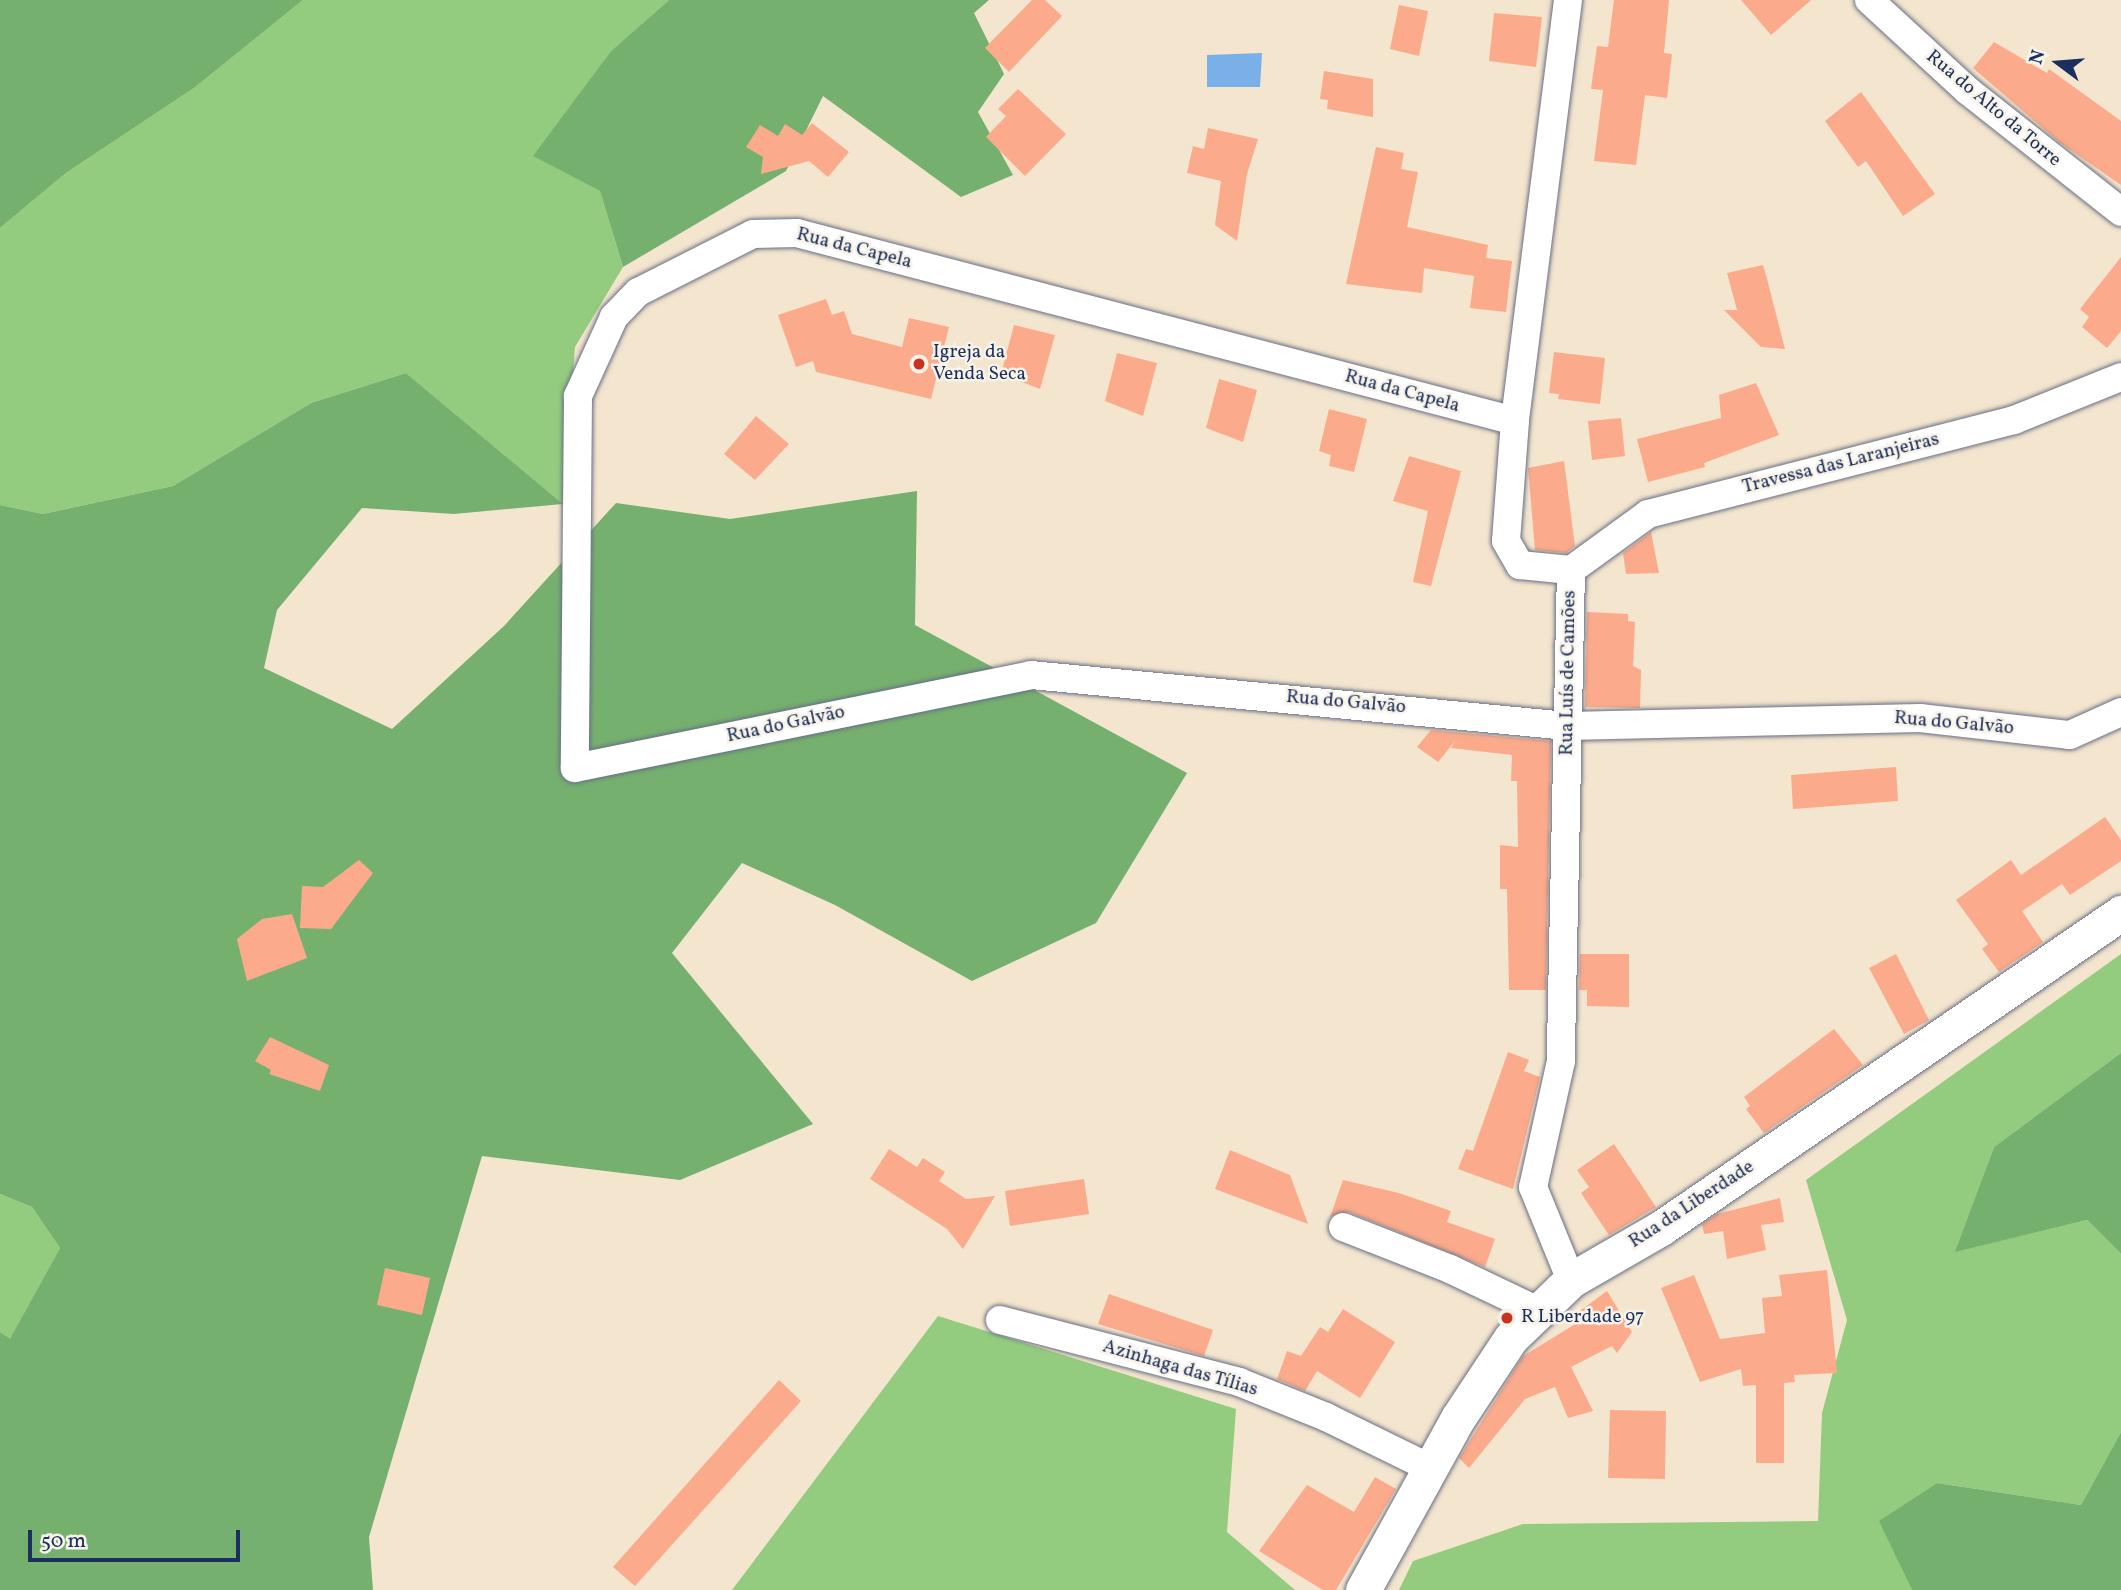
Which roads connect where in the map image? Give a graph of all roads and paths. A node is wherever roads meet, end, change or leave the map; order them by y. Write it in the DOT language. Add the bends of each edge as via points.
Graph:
graph roads {
  1 [pos="1568,0"];
  2 [pos="1869,0"];
  3 [pos="2121,212"];
  4 [pos="2121,377"];
  5 [pos="1515,421"];
  6 [pos="1571,570"];
  7 [pos="2121,712"];
  8 [pos="1568,726"];
  9 [pos="575,768"];
  10 [pos="2121,913"];
  11 [pos="1343,1227"];
  12 [pos="1571,1280"];
  13 [pos="1538,1311"];
  14 [pos="1000,1320"];
  15 [pos="1430,1468"];
  16 [pos="1363,1590"];
  1 -- 5 [label="street, Rua Luís de Camões"];
  2 -- 3 [label="street, Rua do Alto da Torre" via="1968,91"];
  4 -- 6 [label="street, Travessa das Laranjeiras" via="2014,420 1648,514"];
  5 -- 6 [label="street, Rua Luís de Camões" via="1506,541 1520,565"];
  5 -- 9 [label="street, Rua da Capela" via="797,233 754,234 638,292 614,317 578,396"];
  6 -- 8 [label="street, Rua Luís de Camões"];
  7 -- 8 [label="street, Rua do Galvão" via="2070,735 1920,718"];
  8 -- 9 [label="street, Rua do Galvão" via="1031,675"];
  8 -- 12 [label="street, Rua Luís de Camões" via="1560,1061 1533,1187"];
  10 -- 12 [label="street, Rua da Liberdade" via="1661,1228"];
  11 -- 13 [label="street" via="1450,1269"];
  12 -- 13 [label="street, Rua da Liberdade"];
  13 -- 15 [label="street, Rua da Liberdade" via="1511,1338"];
  14 -- 15 [label="street, Azinhaga das Tílias" via="1238,1382 1326,1417"];
  15 -- 16 [label="street, Rua da Liberdade"];
}
